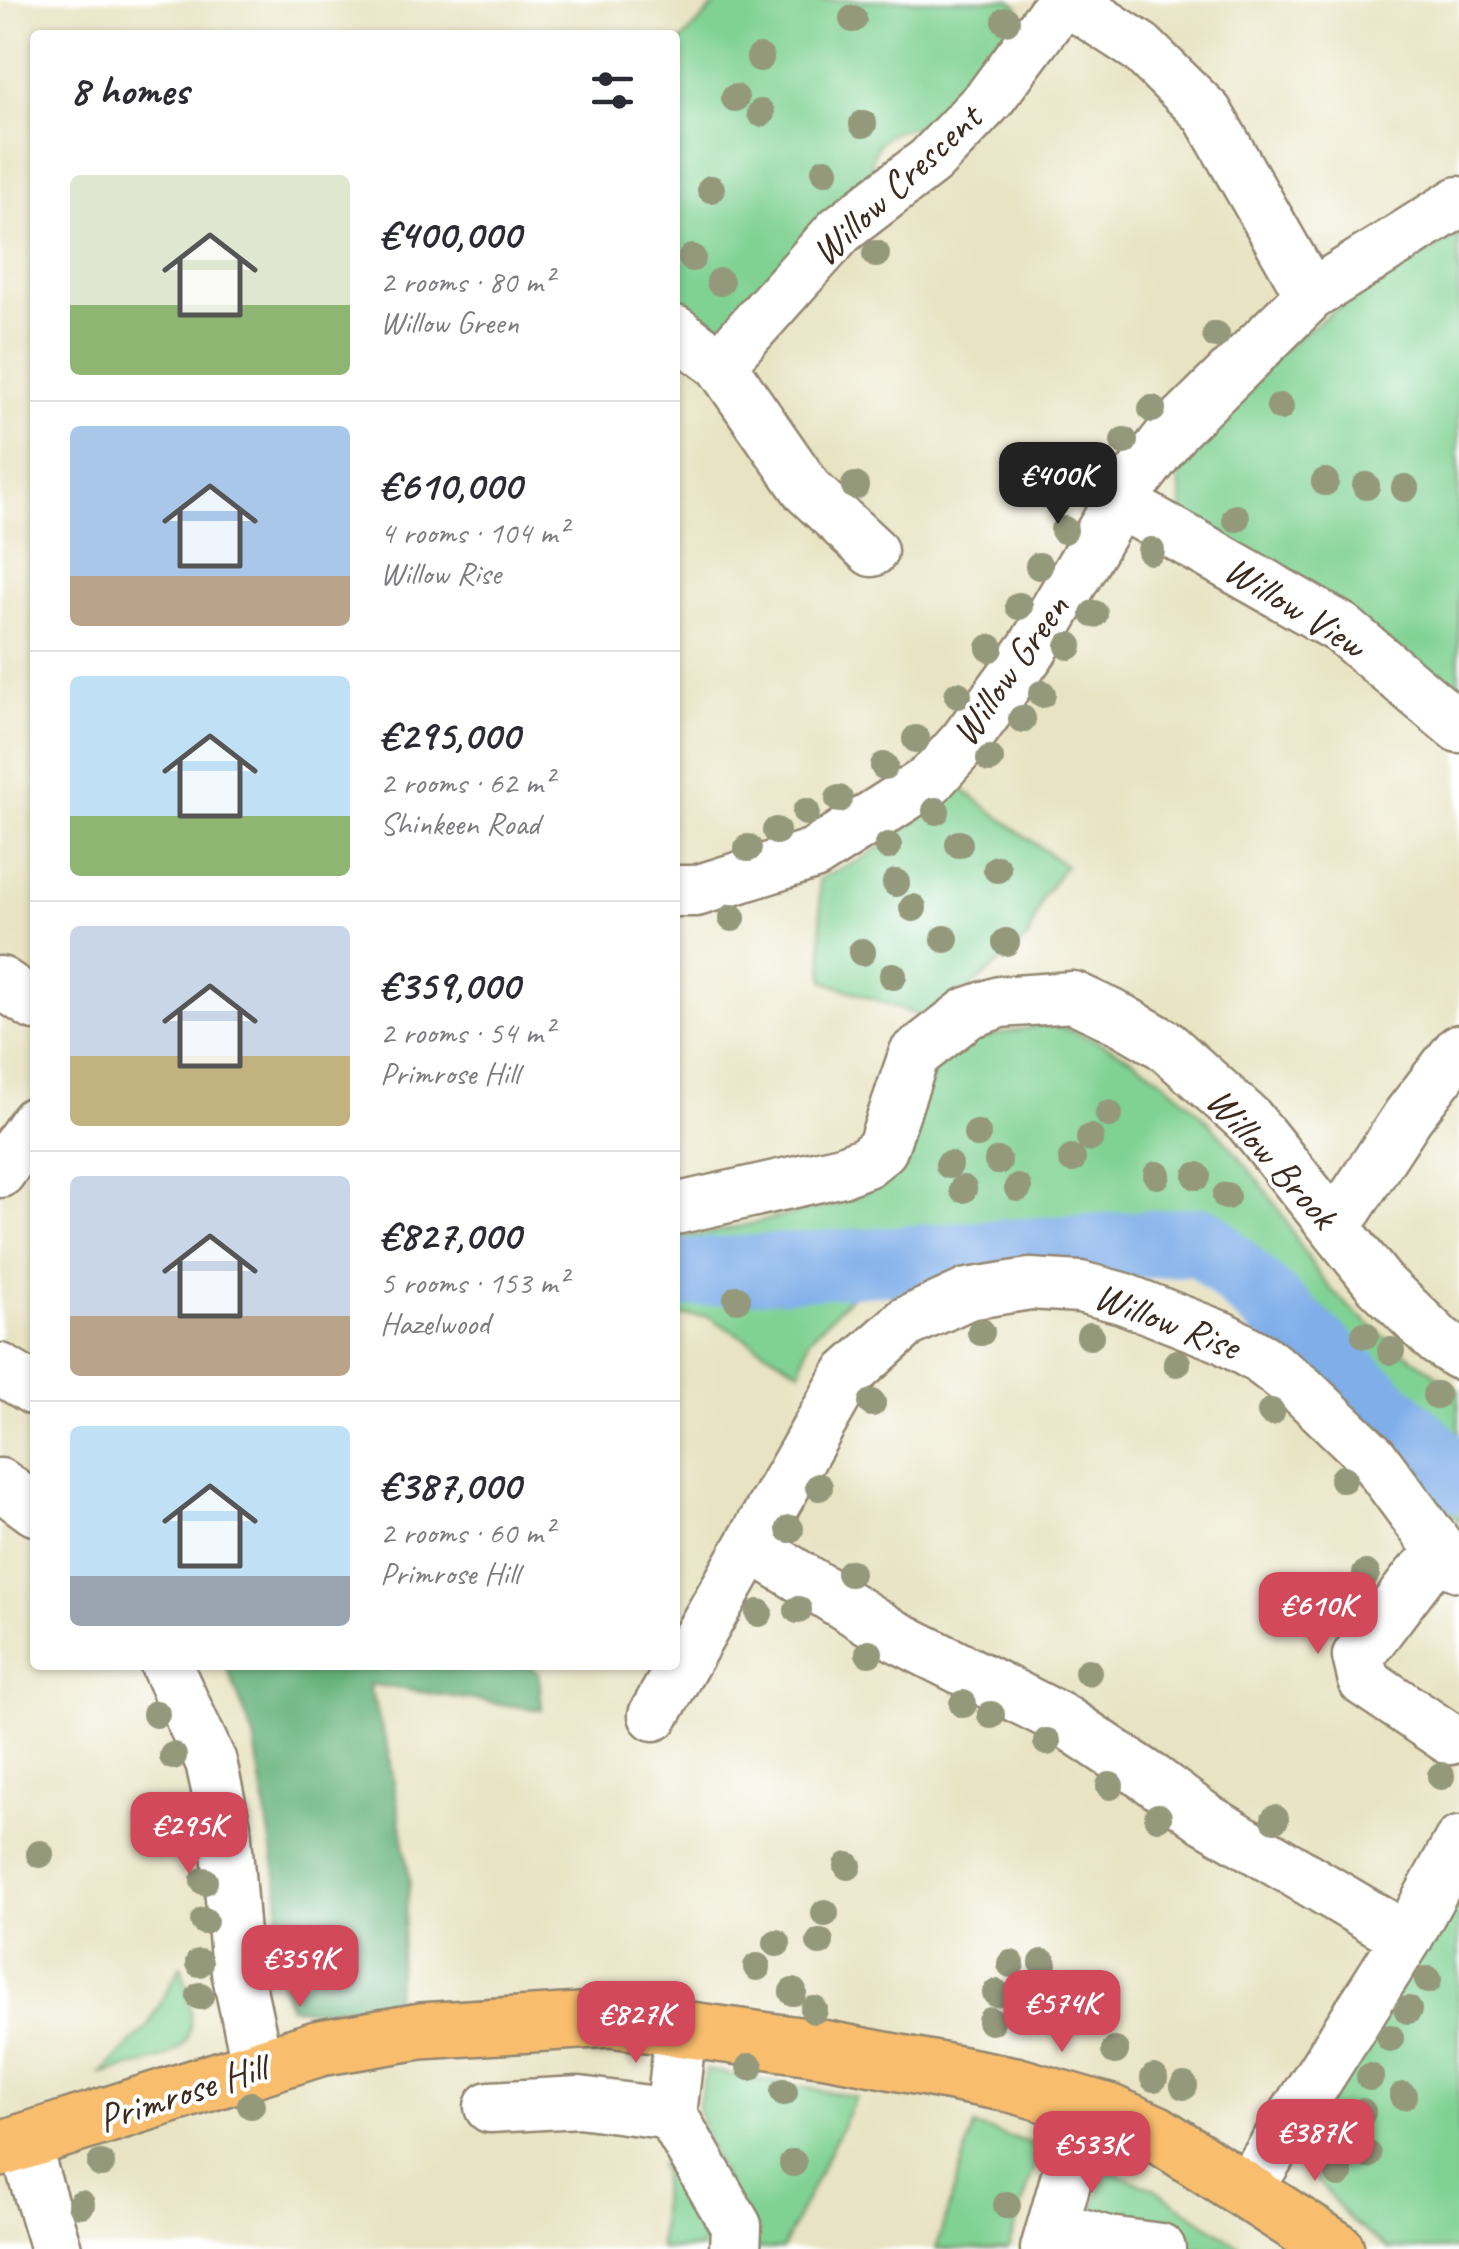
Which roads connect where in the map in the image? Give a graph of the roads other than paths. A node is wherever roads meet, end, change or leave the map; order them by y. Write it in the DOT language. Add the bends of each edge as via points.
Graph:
graph roads {
  1 [pos="1065,0"];
  2 [pos="1459,202"];
  3 [pos="1311,295"];
  4 [pos="680,335"];
  5 [pos="720,364"];
  6 [pos="1120,502"];
  7 [pos="872,551"];
  8 [pos="1459,727"];
  9 [pos="680,892"];
  10 [pos="0,982"];
  11 [pos="30,1003"];
  12 [pos="1459,1050"];
  13 [pos="30,1129"];
  14 [pos="0,1172"];
  15 [pos="680,1208"];
  16 [pos="1335,1227"];
  17 [pos="1459,1354"];
  18 [pos="0,1370"];
  19 [pos="30,1387"];
  20 [pos="0,1484"];
  21 [pos="30,1506"];
  22 [pos="752,1546"];
  23 [pos="1451,1560"];
  24 [pos="168,1670"];
  25 [pos="654,1715"];
  26 [pos="1450,1739"];
  27 [pos="1459,1842"];
  28 [pos="1407,1938"];
  29 [pos="681,2030"];
  30 [pos="258,2068"];
  31 [pos="490,2107"];
  32 [pos="671,2114"];
  33 [pos="12,2146"];
  34 [pos="1068,2172"];
  35 [pos="1247,2190"];
  36 [pos="1050,2238"];
  37 [pos="56,2249"];
  38 [pos="735,2249"];
  39 [pos="1160,2249"];
  40 [pos="1336,2249"];
  1 -- 3 [label="street, Willow Crescent" via="1141,48 1207,113"];
  1 -- 5 [label="street, Willow Crescent" via="990,98 930,161 840,230"];
  2 -- 3 [label="street, Willow Green"];
  3 -- 6 [label="street, Willow Green" via="1175,429"];
  4 -- 5 [label="street"];
  5 -- 7 [label="street" via="808,491"];
  6 -- 8 [label="street, Willow View" via="1342,628"];
  6 -- 9 [label="street, Willow Green" via="1033,648 930,780 814,854"];
  10 -- 11 [label="street"];
  12 -- 16 [label="street"];
  13 -- 14 [label="street"];
  15 -- 16 [label="street, Willow Brook" via="866,1162 882,1149 914,1055 923,1046 968,1012 1000,1002 1073,996 1165,1045 1249,1120"];
  16 -- 17 [label="street, Willow Brook" via="1380,1284"];
  18 -- 19 [label="street"];
  20 -- 21 [label="street"];
  22 -- 23 [label="street, Willow Rise" via="848,1375 907,1322 968,1294 1030,1284 1122,1298 1260,1358 1372,1458"];
  22 -- 25 [label="street, Willow Rise"];
  22 -- 28 [label="street" via="892,1634 1063,1720 1206,1820"];
  23 -- 26 [label="street, Willow Rise" via="1419,1576 1358,1656 1364,1682"];
  24 -- 30 [label="street" via="199,1733 218,1794 238,1972"];
  27 -- 28 [label="street"];
  28 -- 35 [label="street"];
  29 -- 30 [label="main road, Primrose Hill" via="612,2019 421,2031 320,2048"];
  29 -- 32 [label="street"];
  29 -- 35 [label="main road, Primrose Hill" via="828,2049 1015,2085 1156,2133"];
  30 -- 33 [label="main road, Primrose Hill"];
  31 -- 32 [label="street" via="579,2102"];
  32 -- 38 [label="street" via="736,2226"];
  33 -- 37 [label="street"];
  34 -- 36 [label="street"];
  35 -- 40 [label="main road, Primrose Hill"];
  36 -- 39 [label="street"];
}
